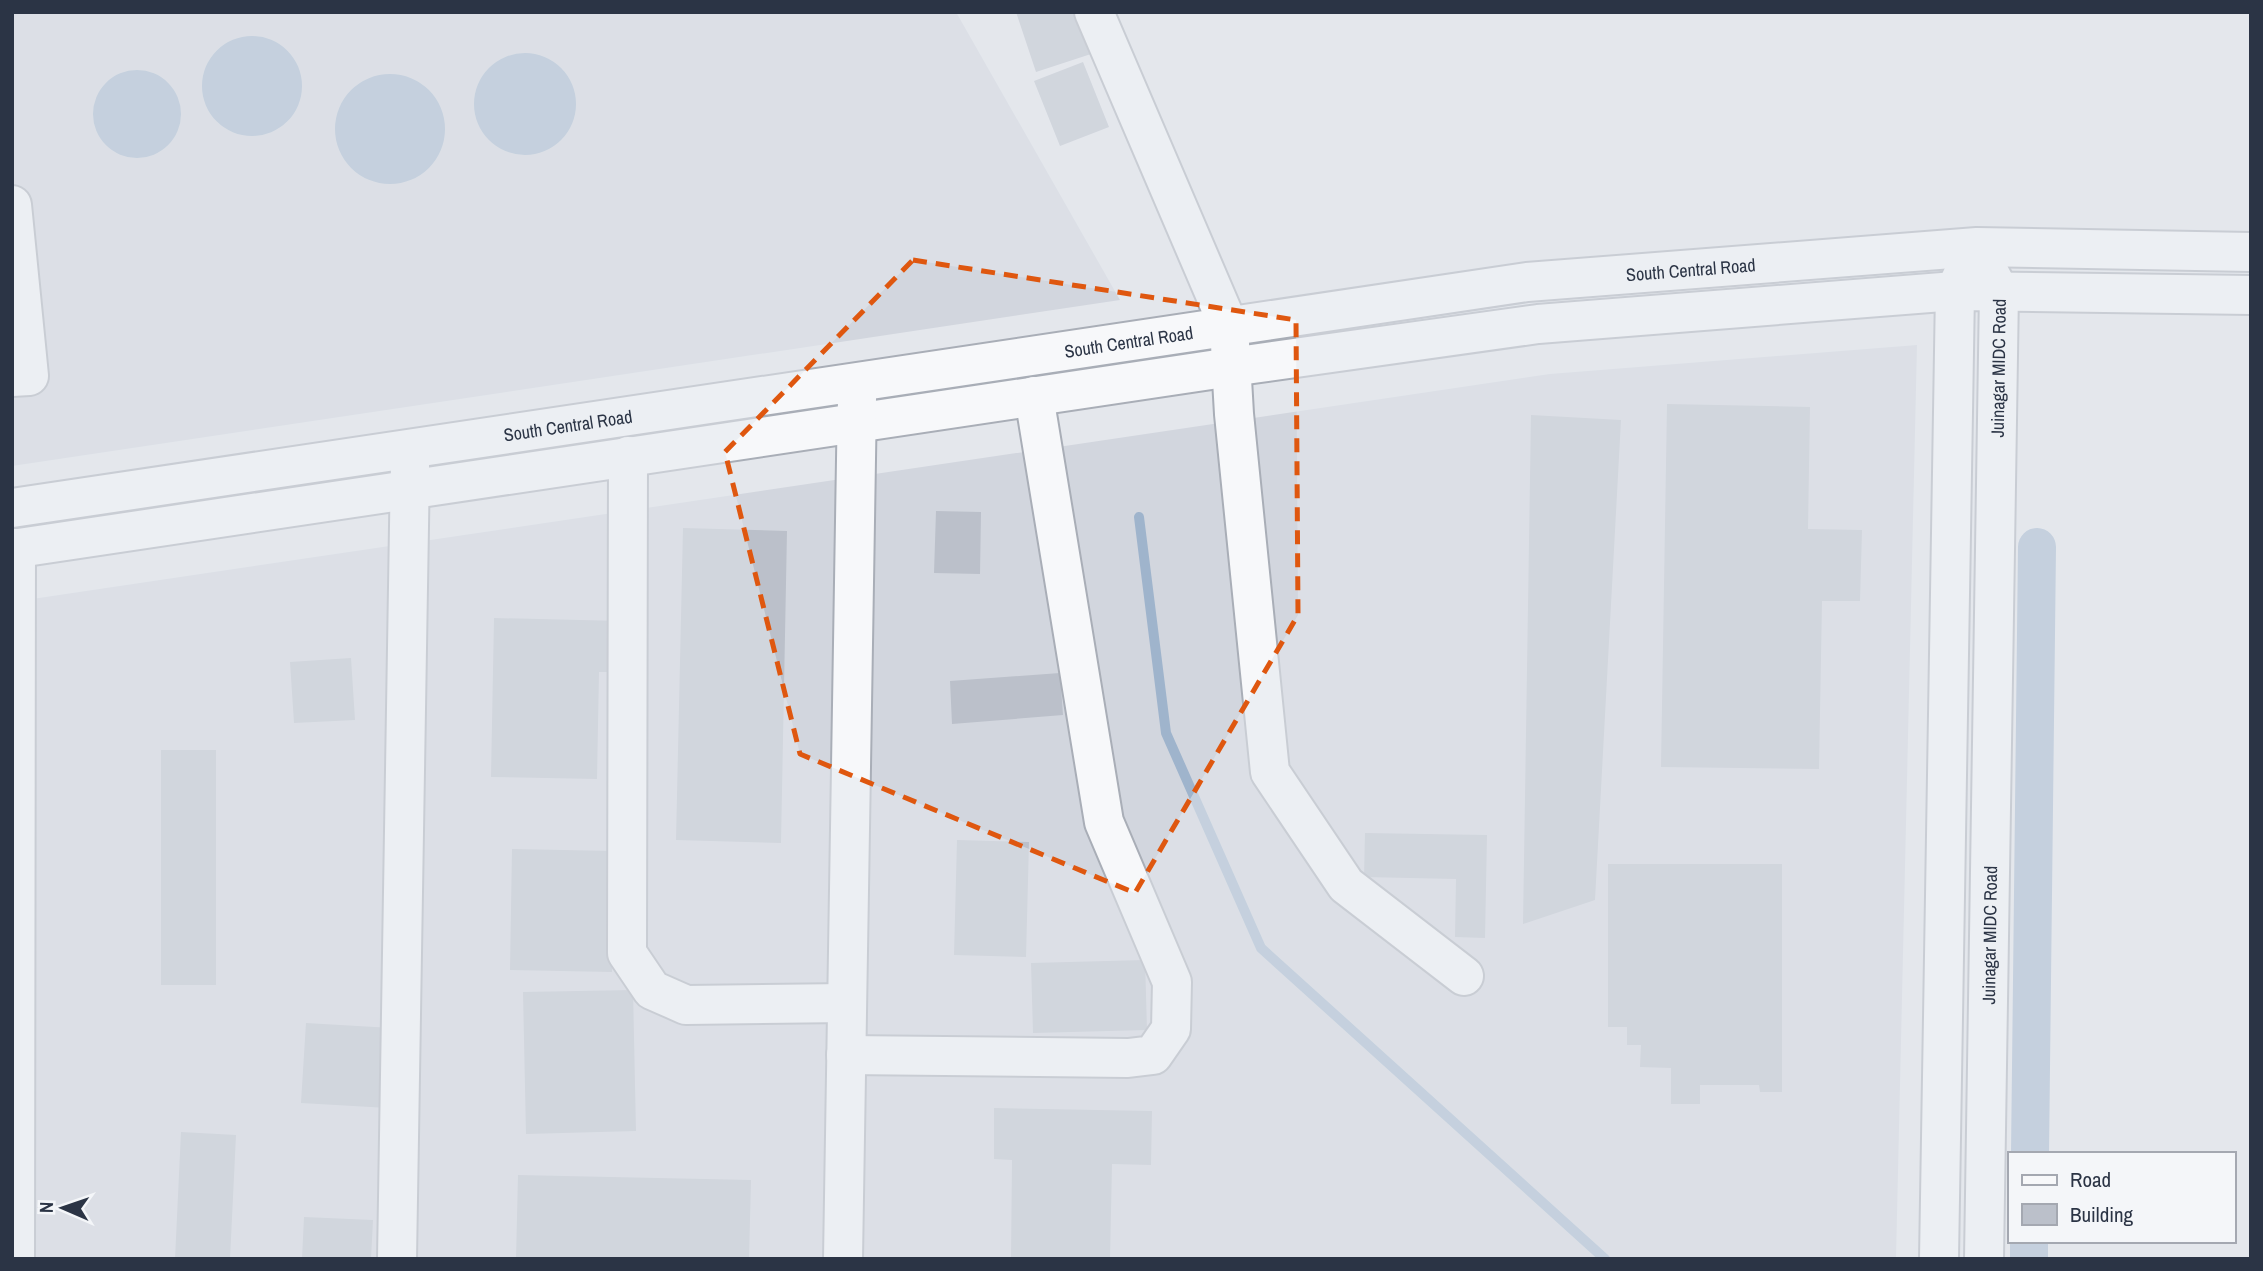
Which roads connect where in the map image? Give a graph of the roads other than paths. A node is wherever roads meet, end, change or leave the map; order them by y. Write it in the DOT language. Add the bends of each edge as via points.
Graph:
graph roads {
  1 [pos="1094,12"];
  2 [pos="12,205"];
  3 [pos="1977,247"];
  4 [pos="2251,252"];
  5 [pos="1955,291"];
  6 [pos="1999,291"];
  7 [pos="2251,295"];
  8 [pos="1230,327"];
  9 [pos="1231,366"];
  10 [pos="12,377"];
  11 [pos="857,382"];
  12 [pos="1034,396"];
  13 [pos="856,422"];
  14 [pos="410,449"];
  15 [pos="628,456"];
  16 [pos="409,489"];
  17 [pos="12,508"];
  18 [pos="14,548"];
  19 [pos="1464,976"];
  20 [pos="14,993"];
  21 [pos="847,1003"];
  22 [pos="846,1055"];
  23 [pos="15,1259"];
  24 [pos="397,1259"];
  25 [pos="843,1259"];
  26 [pos="1939,1259"];
  27 [pos="1984,1259"];
  1 -- 8 [label="street"];
  2 -- 10 [label="street" via="29,376"];
  3 -- 4 [label="street, South Central Road"];
  3 -- 5 [label="street"];
  3 -- 6 [label="street, Juinagar MIDC Road"];
  3 -- 8 [label="street, South Central Road" via="1527,282"];
  5 -- 6 [label="street"];
  5 -- 9 [label="street" via="1538,324"];
  5 -- 26 [label="street"];
  6 -- 7 [label="street"];
  6 -- 27 [label="street, Juinagar MIDC Road"];
  8 -- 9 [label="street"];
  8 -- 11 [label="street, South Central Road"];
  9 -- 12 [label="street"];
  9 -- 19 [label="street" via="1270,772 1346,885"];
  11 -- 13 [label="street"];
  11 -- 14 [label="street, South Central Road"];
  12 -- 13 [label="street"];
  12 -- 22 [label="street" via="1104,822 1172,982 1171,1029 1153,1055 1128,1058"];
  13 -- 15 [label="street"];
  13 -- 21 [label="street"];
  14 -- 16 [label="street"];
  14 -- 17 [label="street, South Central Road"];
  15 -- 16 [label="street"];
  15 -- 21 [label="street" via="627,953 652,990 686,1005"];
  16 -- 18 [label="street"];
  16 -- 24 [label="street"];
  18 -- 20 [label="street"];
  20 -- 23 [label="street"];
  21 -- 22 [label="street"];
  22 -- 25 [label="street"];
}
